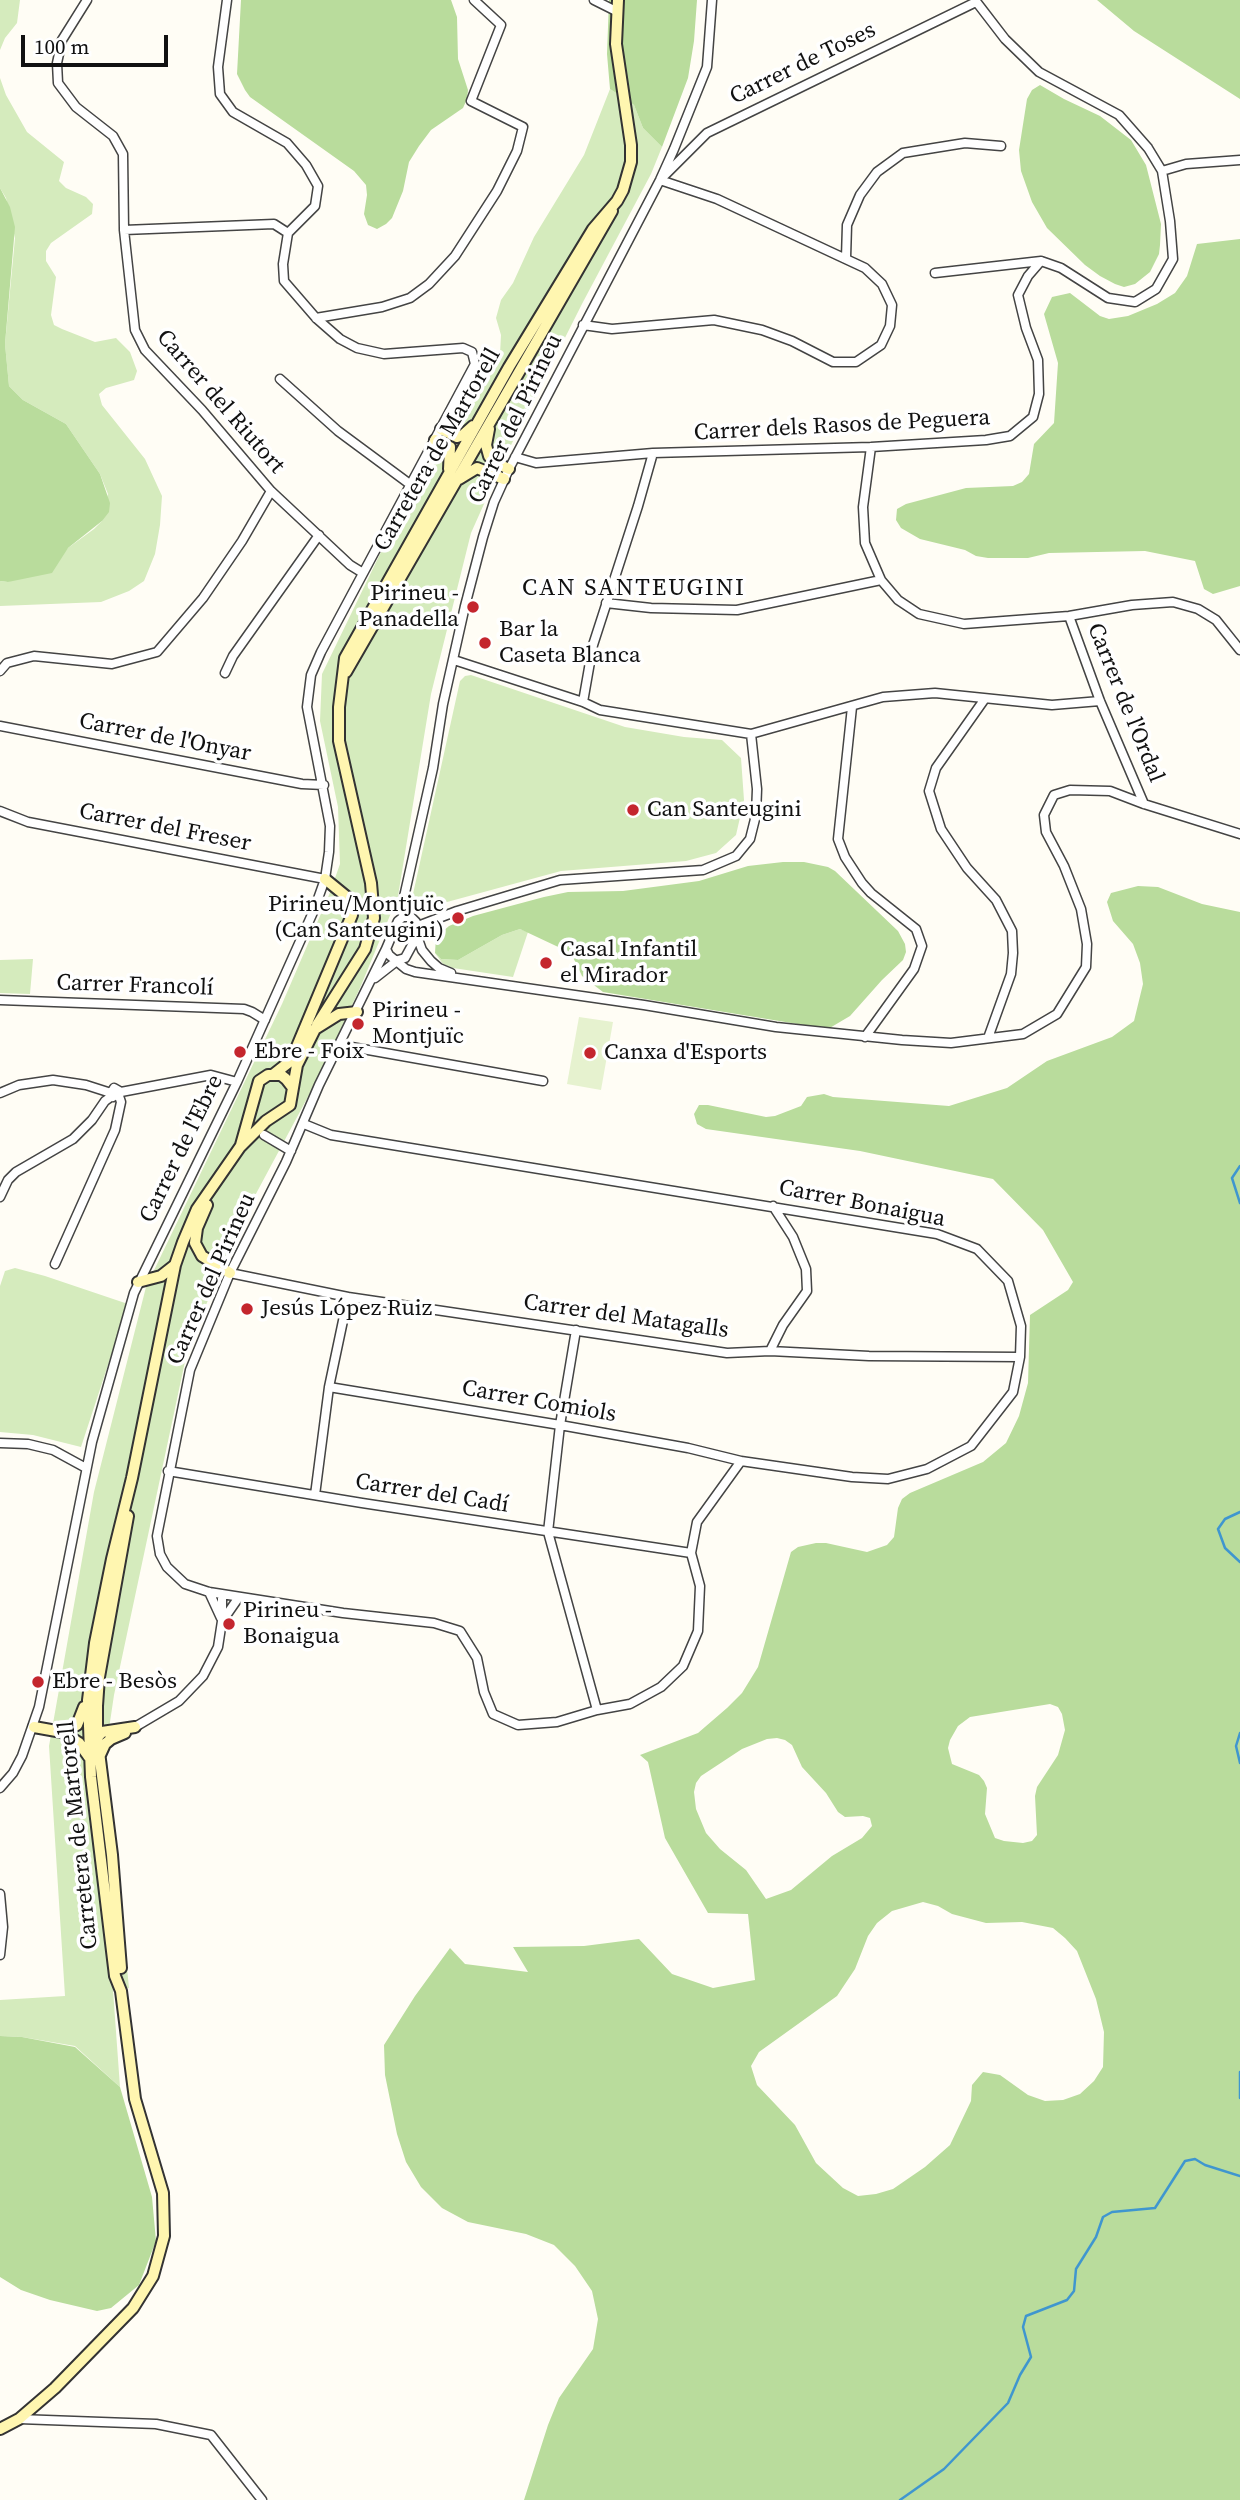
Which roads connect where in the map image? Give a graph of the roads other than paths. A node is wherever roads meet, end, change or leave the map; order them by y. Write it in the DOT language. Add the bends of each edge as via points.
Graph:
graph roads {
  1 [pos="87,0"];
  2 [pos="227,0"];
  3 [pos="474,0"];
  4 [pos="593,0"];
  5 [pos="712,0"];
  6 [pos="976,1"];
  7 [pos="617,6"];
  8 [pos="1000,146"];
  9 [pos="1240,160"];
  10 [pos="1162,171"];
  11 [pos="660,180"];
  12 [pos="124,230"];
  13 [pos="288,233"];
  14 [pos="846,258"];
  15 [pos="1041,261"];
  16 [pos="935,273"];
  17 [pos="316,318"];
  18 [pos="583,325"];
  19 [pos="280,379"];
  20 [pos="486,420"];
  21 [pos="438,435"];
  22 [pos="454,442"];
  23 [pos="871,447"];
  24 [pos="464,448"];
  25 [pos="653,453"];
  26 [pos="515,457"];
  27 [pos="448,474"];
  28 [pos="507,474"];
  29 [pos="411,485"];
  30 [pos="453,486"];
  31 [pos="271,491"];
  32 [pos="440,508"];
  33 [pos="319,535"];
  34 [pos="363,573"];
  35 [pos="881,580"];
  36 [pos="606,603"];
  37 [pos="1069,617"];
  38 [pos="1240,650"];
  39 [pos="454,660"];
  40 [pos="0,671"];
  41 [pos="225,673"];
  42 [pos="343,678"];
  43 [pos="984,699"];
  44 [pos="1100,701"];
  45 [pos="583,702"];
  46 [pos="852,707"];
  47 [pos="0,726"];
  48 [pos="751,734"];
  49 [pos="324,785"];
  50 [pos="1144,804"];
  51 [pos="0,811"];
  52 [pos="1240,834"];
  53 [pos="325,879"];
  54 [pos="403,916"];
  55 [pos="418,926"];
  56 [pos="417,936"];
  57 [pos="386,949"];
  58 [pos="398,960"];
  59 [pos="460,977"];
  60 [pos="371,984"];
  61 [pos="0,1000"];
  62 [pos="357,1012"];
  63 [pos="265,1020"];
  64 [pos="315,1029"];
  65 [pos="865,1037"];
  66 [pos="988,1038"];
  67 [pos="340,1045"];
  68 [pos="295,1054"];
  69 [pos="274,1074"];
  70 [pos="543,1081"];
  71 [pos="237,1082"];
  72 [pos="293,1088"];
  73 [pos="0,1093"];
  74 [pos="116,1094"];
  75 [pos="254,1097"];
  76 [pos="279,1113"];
  77 [pos="304,1124"];
  78 [pos="264,1135"];
  79 [pos="240,1147"];
  80 [pos="291,1151"];
  81 [pos="216,1184"];
  82 [pos="0,1197"];
  83 [pos="774,1206"];
  84 [pos="55,1264"];
  85 [pos="176,1265"];
  86 [pos="230,1273"];
  87 [pos="138,1282"];
  88 [pos="348,1297"];
  89 [pos="576,1330"];
  90 [pos="770,1351"];
  91 [pos="1020,1357"];
  92 [pos="329,1387"];
  93 [pos="560,1425"];
  94 [pos="0,1443"];
  95 [pos="741,1461"];
  96 [pos="86,1468"];
  97 [pos="169,1471"];
  98 [pos="132,1478"];
  99 [pos="315,1495"];
  100 [pos="548,1532"];
  101 [pos="691,1553"];
  102 [pos="209,1592"];
  103 [pos="222,1595"];
  104 [pos="239,1597"];
  105 [pos="222,1621"];
  106 [pos="88,1695"];
  107 [pos="597,1710"];
  108 [pos="97,1711"];
  109 [pos="34,1727"];
  110 [pos="135,1727"];
  111 [pos="62,1732"];
  112 [pos="113,1734"];
  113 [pos="97,1736"];
  114 [pos="95,1757"];
  115 [pos="91,1777"];
  116 [pos="0,1788"];
  117 [pos="0,1894"];
  118 [pos="0,1955"];
  119 [pos="121,1991"];
  120 [pos="19,2419"];
  121 [pos="0,2429"];
  122 [pos="262,2500"];
  1 -- 12 [label="street, Carrer del Riutort" via="62,40 58,83 76,107 113,136 123,154"];
  2 -- 13 [label="street" via="218,66 220,94 233,112 287,143 318,186 315,206"];
  3 -- 17 [label="street" via="501,25 471,102 523,127 517,151 455,256 429,284 410,298 383,307"];
  4 -- 7 [label="street"];
  5 -- 11 [label="street, Carrer del Pirineu" via="707,67"];
  6 -- 10 [label="street" via="1005,39 1039,72 1119,115"];
  6 -- 11 [label="street, Carrer de Toses" via="707,133"];
  7 -- 20 [label="main road, Carretera de Martorell" via="617,53 632,145 627,179 617,201 561,279"];
  8 -- 14 [label="street" via="965,143 903,153 877,172 860,195 847,225"];
  9 -- 10 [label="street" via="1186,164"];
  10 -- 15 [label="street" via="1173,259 1156,289 1135,302 1108,298"];
  11 -- 14 [label="street" via="717,199"];
  11 -- 18 [label="street, Carrer del Pirineu"];
  12 -- 13 [label="street" via="274,224"];
  12 -- 31 [label="street, Carrer del Riutort" via="135,330 145,350"];
  13 -- 17 [label="street" via="284,281"];
  14 -- 18 [label="street" via="882,284 892,305 890,326 881,345 856,362 833,362 762,330 714,320 612,330"];
  15 -- 16 [label="street"];
  15 -- 23 [label="street, Carrer dels Rasos de Peguera" via="1018,295 1038,360 1039,394 1033,417 1010,436"];
  17 -- 21 [label="street, Carrer de l'Ebre" via="340,339 367,351 392,354 457,348 472,352 473,368"];
  18 -- 26 [label="street, Carrer del Pirineu"];
  19 -- 29 [label="street" via="338,431"];
  20 -- 22 [label="main road"];
  20 -- 24 [label="main road, Carretera de Martorell"];
  20 -- 28 [label="main road" via="487,453"];
  20 -- 30 [label="main road"];
  21 -- 22 [label="main road"];
  21 -- 29 [label="street, Carrer de l'Ebre"];
  22 -- 24 [label="main road"];
  22 -- 27 [label="main road"];
  23 -- 25 [label="street, Carrer dels Rasos de Peguera"];
  23 -- 35 [label="street" via="863,528"];
  24 -- 27 [label="main road, Carretera de Martorell"];
  24 -- 32 [label="main road" via="465,457"];
  25 -- 26 [label="street, Carrer dels Rasos de Peguera" via="536,463"];
  25 -- 36 [label="street"];
  26 -- 28 [label="street, Carrer del Pirineu"];
  27 -- 42 [label="main road, Carretera de Martorell" via="345,658"];
  28 -- 30 [label="main road" via="477,468"];
  28 -- 39 [label="street, Carrer del Pirineu" via="483,537"];
  29 -- 34 [label="street, Carrer de l'Ebre"];
  30 -- 32 [label="main road"];
  31 -- 33 [label="street, Carrer del Riutort"];
  31 -- 40 [label="street" via="203,598 157,652 112,664 34,656 7,663"];
  32 -- 42 [label="main road"];
  33 -- 34 [label="street, Carrer del Riutort"];
  33 -- 41 [label="street"];
  34 -- 49 [label="street, Carrer de l'Ebre" via="321,652 309,686 307,707"];
  35 -- 36 [label="street" via="737,610"];
  35 -- 37 [label="street" via="898,600 919,614 964,624"];
  36 -- 45 [label="street"];
  37 -- 38 [label="street" via="1173,602 1216,620"];
  37 -- 44 [label="street, Carrer de l'Ordal"];
  39 -- 45 [label="street"];
  39 -- 54 [label="street, Carrer del Pirineu"];
  42 -- 64 [label="main road, Carretera de Martorell" via="339,741 371,883 374,918 365,948"];
  43 -- 44 [label="street" via="1052,705"];
  43 -- 46 [label="street" via="934,693 883,697"];
  43 -- 66 [label="street" via="936,768 929,791 941,829 996,900 1012,931 1011,974"];
  44 -- 50 [label="street, Carrer de l'Ordal"];
  45 -- 48 [label="street" via="600,709"];
  46 -- 48 [label="street"];
  46 -- 65 [label="street" via="838,839 862,883 916,929 922,946 914,969"];
  47 -- 49 [label="street, Carrer de l'Onyar"];
  48 -- 55 [label="street" via="756,814 750,839 736,856 703,870 560,880"];
  49 -- 53 [label="street, Carrer de l'Ebre" via="330,826"];
  50 -- 52 [label="street"];
  50 -- 66 [label="street" via="1110,791 1070,790 1054,796 1044,815 1046,832 1081,909 1086,967 1057,1014 1023,1034"];
  51 -- 53 [label="street, Carrer del Freser" via="28,822"];
  53 -- 63 [label="street, Carrer de l'Ebre"];
  53 -- 68 [label="main road" via="348,897 352,915"];
  54 -- 55 [label="street" via="411,917"];
  54 -- 57 [label="street, Carrer del Pirineu"];
  55 -- 56 [label="street"];
  56 -- 58 [label="street, Carrer del Pirineu" via="405,958"];
  56 -- 59 [label="street" via="431,961"];
  57 -- 58 [label="street" via="390,958"];
  57 -- 60 [label="street, Carrer del Pirineu"];
  58 -- 59 [label="street" via="410,971"];
  58 -- 60 [label="street, Carrer del Pirineu"];
  59 -- 65 [label="street"];
  60 -- 62 [label="street, Carrer del Pirineu"];
  61 -- 63 [label="street, Carrer Francolí" via="233,1008"];
  62 -- 64 [label="main road" via="339,1014"];
  62 -- 67 [label="street, Carrer del Pirineu"];
  63 -- 71 [label="street, Carrer de l'Ebre"];
  64 -- 68 [label="main road, Carretera de Martorell"];
  64 -- 72 [label="main road" via="297,1065"];
  65 -- 66 [label="street" via="951,1043"];
  67 -- 70 [label="street"];
  67 -- 77 [label="street, Carrer del Pirineu"];
  68 -- 69 [label="main road, Carretera de Martorell"];
  69 -- 72 [label="main road"];
  69 -- 75 [label="main road" via="259,1081"];
  71 -- 74 [label="street" via="211,1075"];
  71 -- 87 [label="street, Carrer de l'Ebre"];
  72 -- 76 [label="main road" via="290,1105"];
  73 -- 74 [label="street" via="53,1080"];
  74 -- 82 [label="street" via="73,1139 16,1172"];
  74 -- 84 [label="street" via="121,1102 115,1129"];
  75 -- 76 [label="main road" via="264,1112"];
  75 -- 79 [label="main road"];
  76 -- 79 [label="main road"];
  77 -- 80 [label="street, Carrer del Pirineu"];
  77 -- 83 [label="street, Carrer Bonaigua" via="331,1135"];
  78 -- 80 [label="street"];
  79 -- 81 [label="main road, Carretera de Martorell"];
  80 -- 86 [label="street, Carrer del Pirineu"];
  81 -- 85 [label="main road, Carretera de Martorell" via="192,1218"];
  81 -- 86 [label="main road" via="195,1240 202,1256"];
  83 -- 90 [label="street" via="806,1269 807,1291"];
  83 -- 91 [label="street, Carrer Bonaigua" via="937,1234 976,1249 1008,1281 1021,1326"];
  85 -- 87 [label="main road" via="161,1276"];
  85 -- 98 [label="main road, Carretera de Martorell"];
  86 -- 88 [label="street, Carrer del Matagalls"];
  86 -- 97 [label="street, Carrer del Pirineu" via="190,1370"];
  87 -- 96 [label="street, Carrer de l'Ebre"];
  88 -- 89 [label="street, Carrer del Matagalls"];
  88 -- 92 [label="street"];
  89 -- 90 [label="street, Carrer del Matagalls" via="727,1353"];
  89 -- 93 [label="street"];
  90 -- 91 [label="street, Carrer del Matagalls"];
  91 -- 95 [label="street, Carrer Bonaigua" via="1013,1392 996,1416 971,1446 927,1469 888,1479"];
  92 -- 93 [label="street, Carrer Comiols"];
  92 -- 99 [label="street"];
  93 -- 95 [label="street, Carrer Comiols"];
  93 -- 100 [label="street"];
  94 -- 96 [label="street" via="53,1450"];
  95 -- 101 [label="street" via="697,1522"];
  96 -- 109 [label="street, Carrer de l'Ebre"];
  97 -- 99 [label="street, Carrer del Cadí"];
  97 -- 102 [label="street, Carrer del Pirineu" via="157,1536 160,1554 185,1584"];
  98 -- 106 [label="main road, Carretera de Martorell" via="114,1548"];
  98 -- 108 [label="main road"];
  99 -- 100 [label="street, Carrer del Cadí"];
  100 -- 101 [label="street, Carrer del Cadí"];
  100 -- 107 [label="street"];
  101 -- 107 [label="street" via="700,1586 698,1631 683,1667 661,1687 630,1704"];
  102 -- 103 [label="street"];
  102 -- 105 [label="street"];
  103 -- 104 [label="street"];
  103 -- 105 [label="street"];
  104 -- 105 [label="street"];
  104 -- 107 [label="street" via="434,1623 460,1631 477,1658 493,1714 518,1725 557,1722"];
  105 -- 110 [label="street" via="218,1647 203,1676 179,1701"];
  106 -- 111 [label="main road" via="79,1721"];
  106 -- 113 [label="main road"];
  106 -- 114 [label="main road, Carretera de Martorell"];
  108 -- 112 [label="main road"];
  108 -- 113 [label="main road"];
  109 -- 111 [label="main road"];
  109 -- 116 [label="street, Carrer de l'Ebre" via="13,1773"];
  110 -- 112 [label="main road"];
  111 -- 114 [label="main road"];
  112 -- 113 [label="main road"];
  112 -- 114 [label="main road"];
  113 -- 114 [label="main road"];
  113 -- 115 [label="main road"];
  114 -- 115 [label="main road, Carretera de Martorell"];
  114 -- 119 [label="main road" via="117,1907"];
  115 -- 119 [label="main road, Carretera de Martorell" via="115,1976"];
  117 -- 118 [label="street"];
  119 -- 120 [label="main road, Carretera de Martorell" via="135,2099 163,2193 162,2249 153,2276 133,2308"];
  120 -- 121 [label="main road, Carretera de Martorell"];
  120 -- 122 [label="street" via="145,2423 211,2435"];
}
